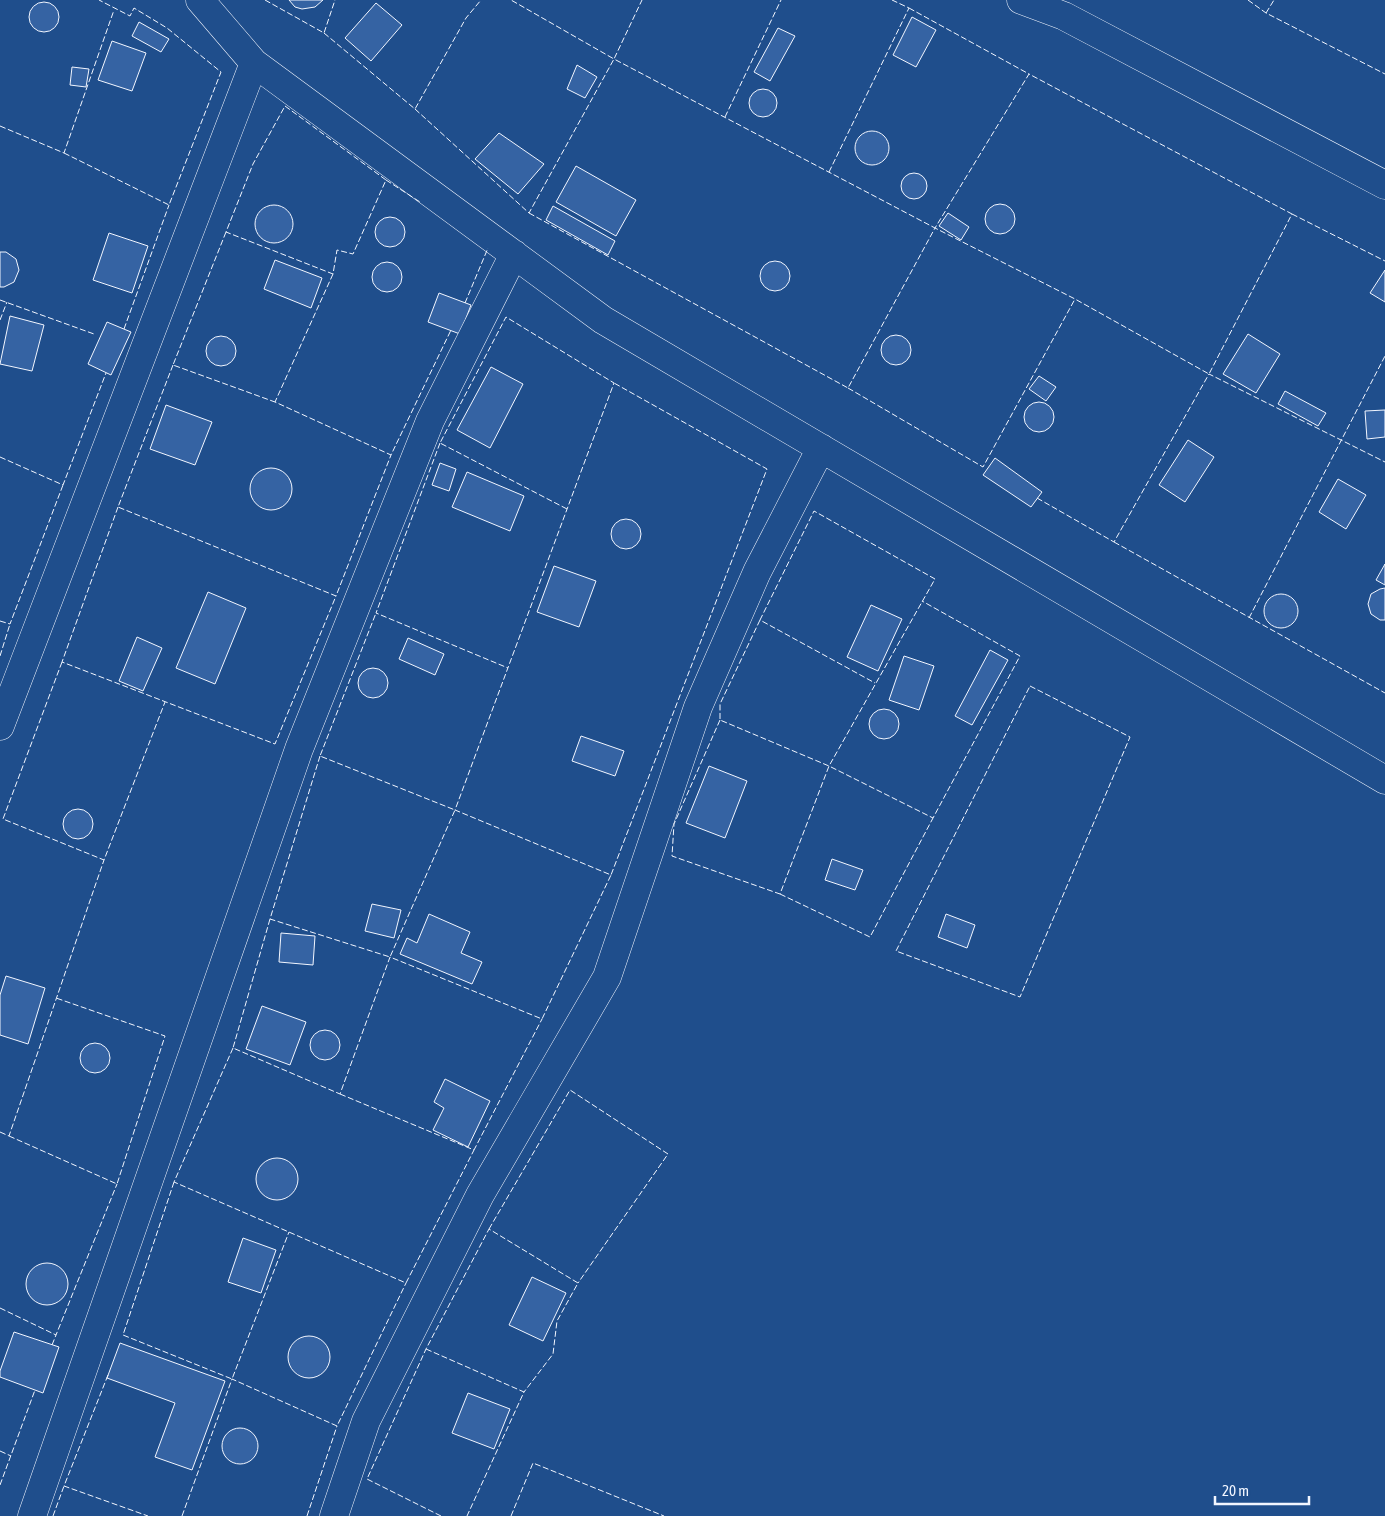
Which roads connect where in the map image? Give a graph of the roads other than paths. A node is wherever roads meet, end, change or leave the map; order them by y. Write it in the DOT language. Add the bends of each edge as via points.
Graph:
graph roads {
  1 [pos="200,0"];
  2 [pos="1021,0"];
  3 [pos="254,64"];
  4 [pos="1385,185"];
  5 [pos="514,254"];
  6 [pos="821,448"];
  7 [pos="0,726"];
  8 [pos="1385,780"];
  9 [pos="32,1516"];
  10 [pos="334,1516"];
  1 -- 3 [label="street"];
  2 -- 4 [label="street" via="1064,16"];
  3 -- 5 [label="street"];
  3 -- 7 [label="street"];
  5 -- 6 [label="street" via="603,320"];
  5 -- 9 [label="street" via="430,421 299,748"];
  6 -- 8 [label="street"];
  6 -- 10 [label="street" via="757,572 698,707 606,977 480,1195 366,1421"];
}
